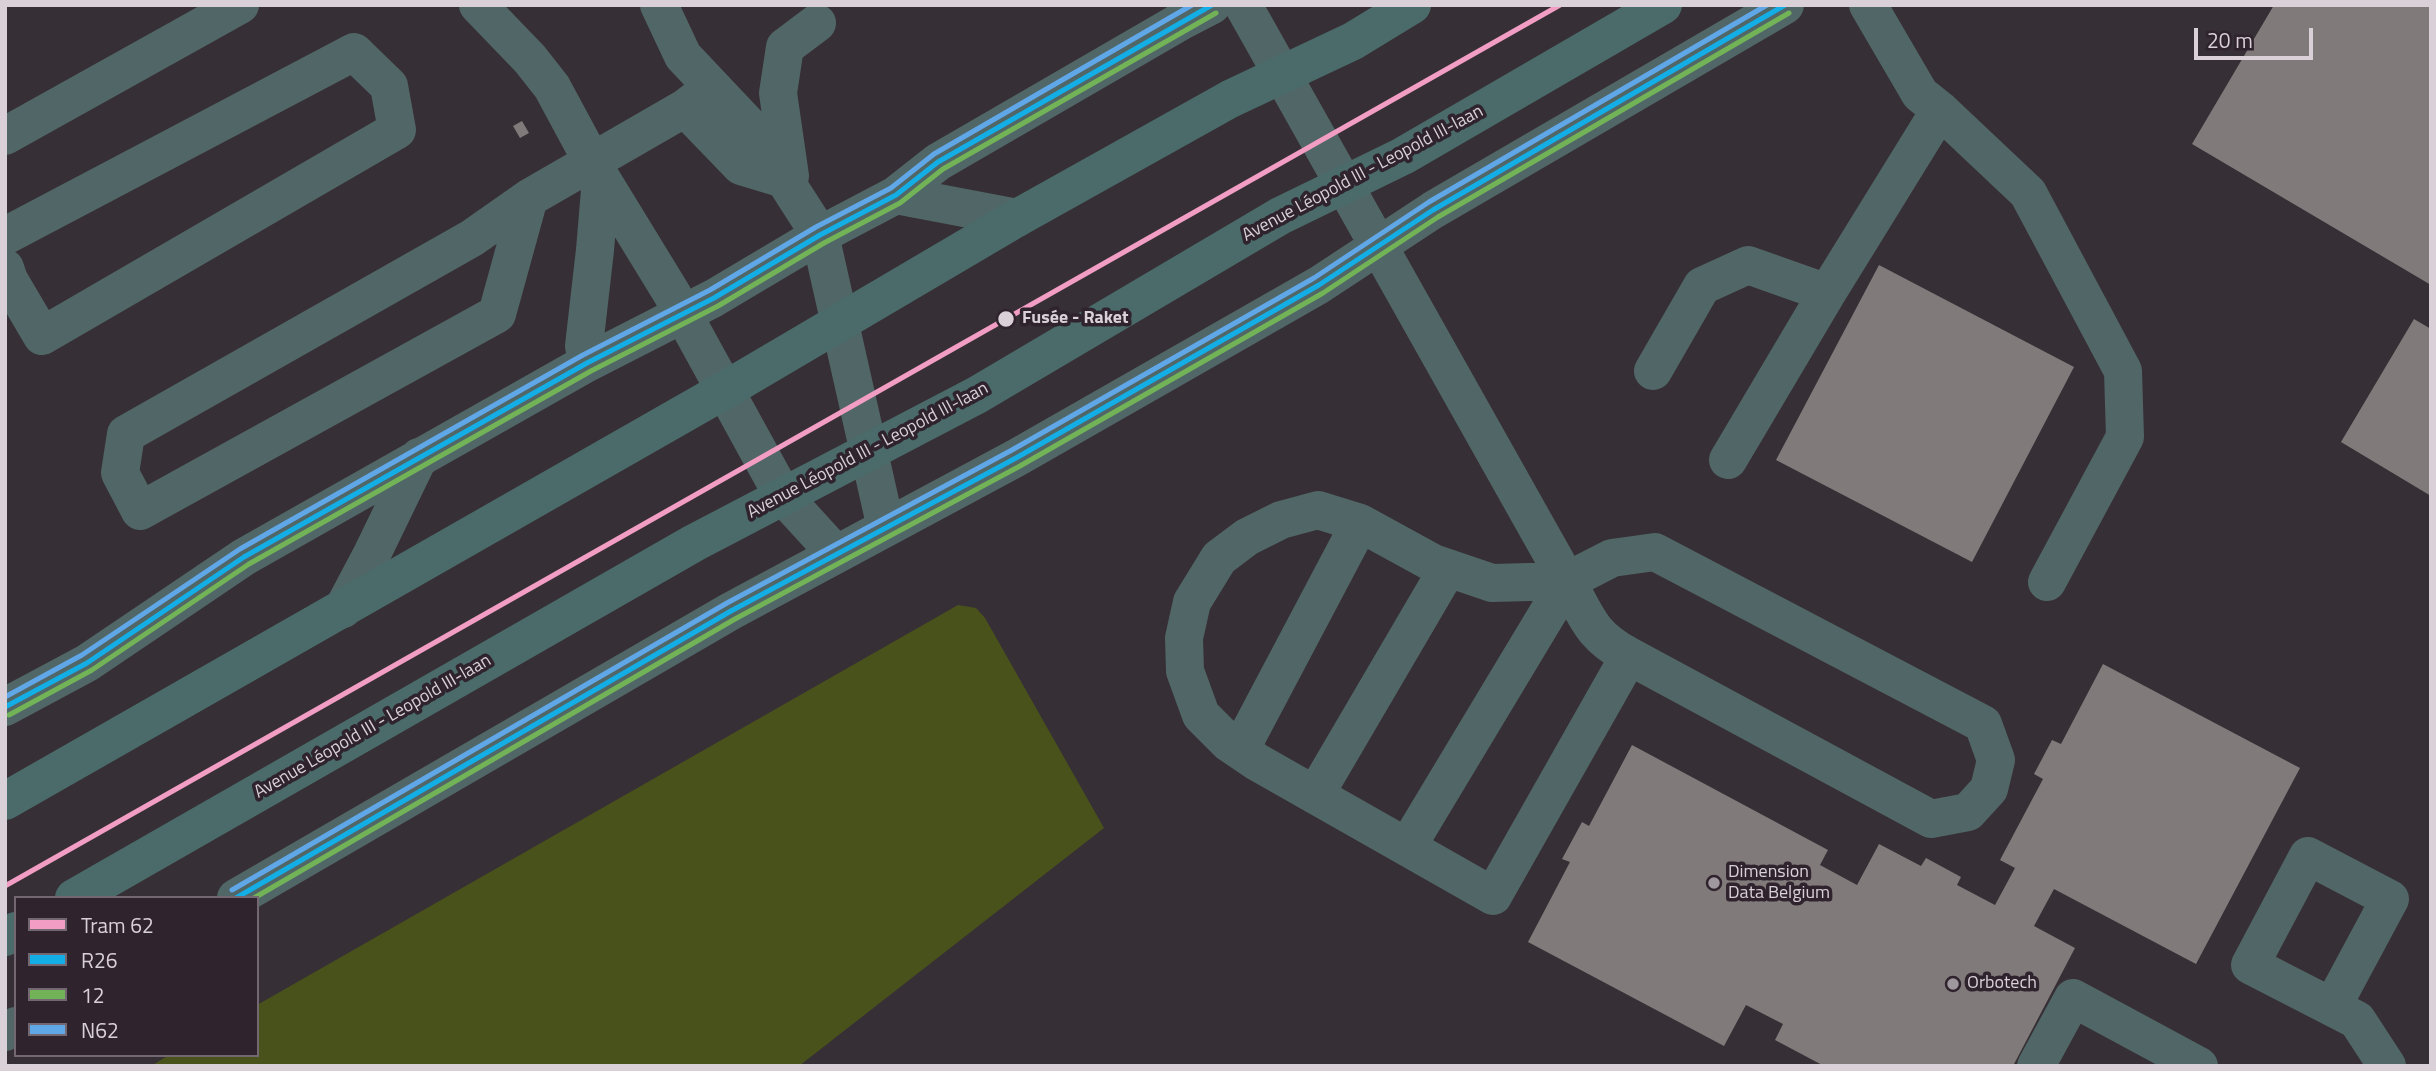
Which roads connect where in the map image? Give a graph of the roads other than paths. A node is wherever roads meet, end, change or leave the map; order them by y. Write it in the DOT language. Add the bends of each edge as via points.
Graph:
graph roads {
  1 [pos="240,5"];
  2 [pos="478,5"];
  3 [pos="1212,5"];
  4 [pos="1243,5"];
  5 [pos="1412,5"];
  6 [pos="1663,5"];
  7 [pos="1785,5"];
  8 [pos="1868,5"];
  9 [pos="660,11"];
  10 [pos="817,23"];
  11 [pos="1282,75"];
  12 [pos="698,98"];
  13 [pos="1940,110"];
  14 [pos="5,136"];
  15 [pos="596,170"];
  16 [pos="788,184"];
  17 [pos="1344,185"];
  18 [pos="896,195"];
  19 [pos="529,198"];
  20 [pos="1017,218"];
  21 [pos="820,235"];
  22 [pos="5,236"];
  23 [pos="1378,246"];
  24 [pos="5,268"];
  25 [pos="1827,293"];
  26 [pos="684,315"];
  27 [pos="839,323"];
  28 [pos="587,363"];
  29 [pos="1653,371"];
  30 [pos="725,390"];
  31 [pos="869,452"];
  32 [pos="419,457"];
  33 [pos="1728,460"];
  34 [pos="783,496"];
  35 [pos="1360,523"];
  36 [pos="886,528"];
  37 [pos="836,554"];
  38 [pos="1448,568"];
  39 [pos="1567,581"];
  40 [pos="2047,582"];
  41 [pos="343,609"];
  42 [pos="1629,656"];
  43 [pos="5,708"];
  44 [pos="1240,750"];
  45 [pos="1315,795"];
  46 [pos="5,802"];
  47 [pos="1407,847"];
  48 [pos="77,896"];
  49 [pos="239,896"];
  50 [pos="2332,1007"];
  51 [pos="2192,1064"];
  52 [pos="2036,1066"];
  53 [pos="2387,1066"];
  1 -- 14 [label="street"];
  2 -- 15 [label="street" via="552,87"];
  3 -- 18 [label="street" via="938,162"];
  4 -- 11 [label="street"];
  5 -- 11 [label="main road" via="1353,41"];
  6 -- 17 [label="main road, Avenue Léopold III - Leopold III-laan" via="1403,156"];
  7 -- 23 [label="street"];
  8 -- 13 [label="street" via="1920,94"];
  9 -- 12 [label="street"];
  10 -- 16 [label="street" via="785,47 778,93"];
  11 -- 17 [label="street"];
  11 -- 20 [label="main road" via="1230,99"];
  12 -- 15 [label="street"];
  12 -- 16 [label="street" via="741,166"];
  13 -- 25 [label="street"];
  13 -- 40 [label="street" via="2028,193 2123,371 2124,437"];
  15 -- 19 [label="street"];
  15 -- 26 [label="street"];
  15 -- 28 [label="street" via="595,250 584,346"];
  16 -- 21 [label="street"];
  17 -- 23 [label="street"];
  17 -- 31 [label="main road, Avenue Léopold III - Leopold III-laan" via="1280,216 977,395"];
  18 -- 20 [label="street"];
  18 -- 21 [label="street"];
  19 -- 19 [label="street" via="472,238 126,434 120,473 140,511 497,314"];
  20 -- 27 [label="main road"];
  21 -- 26 [label="street"];
  21 -- 27 [label="street"];
  22 -- 24 [label="street" via="354,52 389,86 397,130 42,336"];
  23 -- 36 [label="street" via="1319,285"];
  23 -- 39 [label="street"];
  25 -- 29 [label="street" via="1748,265 1702,286"];
  25 -- 33 [label="street"];
  26 -- 28 [label="street"];
  26 -- 30 [label="street"];
  27 -- 30 [label="main road"];
  27 -- 31 [label="street"];
  28 -- 32 [label="street"];
  30 -- 34 [label="street"];
  30 -- 41 [label="main road"];
  31 -- 34 [label="main road, Avenue Léopold III - Leopold III-laan"];
  31 -- 36 [label="street"];
  32 -- 41 [label="street"];
  32 -- 43 [label="street" via="244,557 87,663"];
  34 -- 37 [label="street"];
  34 -- 48 [label="main road, Avenue Léopold III - Leopold III-laan"];
  35 -- 38 [label="street"];
  35 -- 44 [label="street"];
  35 -- 44 [label="street" via="1318,510 1281,520 1219,558 1192,602 1184,638 1185,671 1200,715"];
  36 -- 37 [label="street"];
  37 -- 49 [label="street"];
  38 -- 39 [label="street" via="1492,583"];
  38 -- 45 [label="street"];
  39 -- 42 [label="street" via="1595,632"];
  39 -- 42 [label="street" via="1612,558 1654,552 1983,724 1996,760 1989,789 1968,812 1931,819"];
  39 -- 47 [label="street"];
  41 -- 46 [label="main road"];
  42 -- 47 [label="street" via="1493,896"];
  44 -- 45 [label="street"];
  45 -- 47 [label="street"];
  50 -- 53 [label="street" via="2357,1020"];
  51 -- 52 [label="street" via="2073,998"];
}
